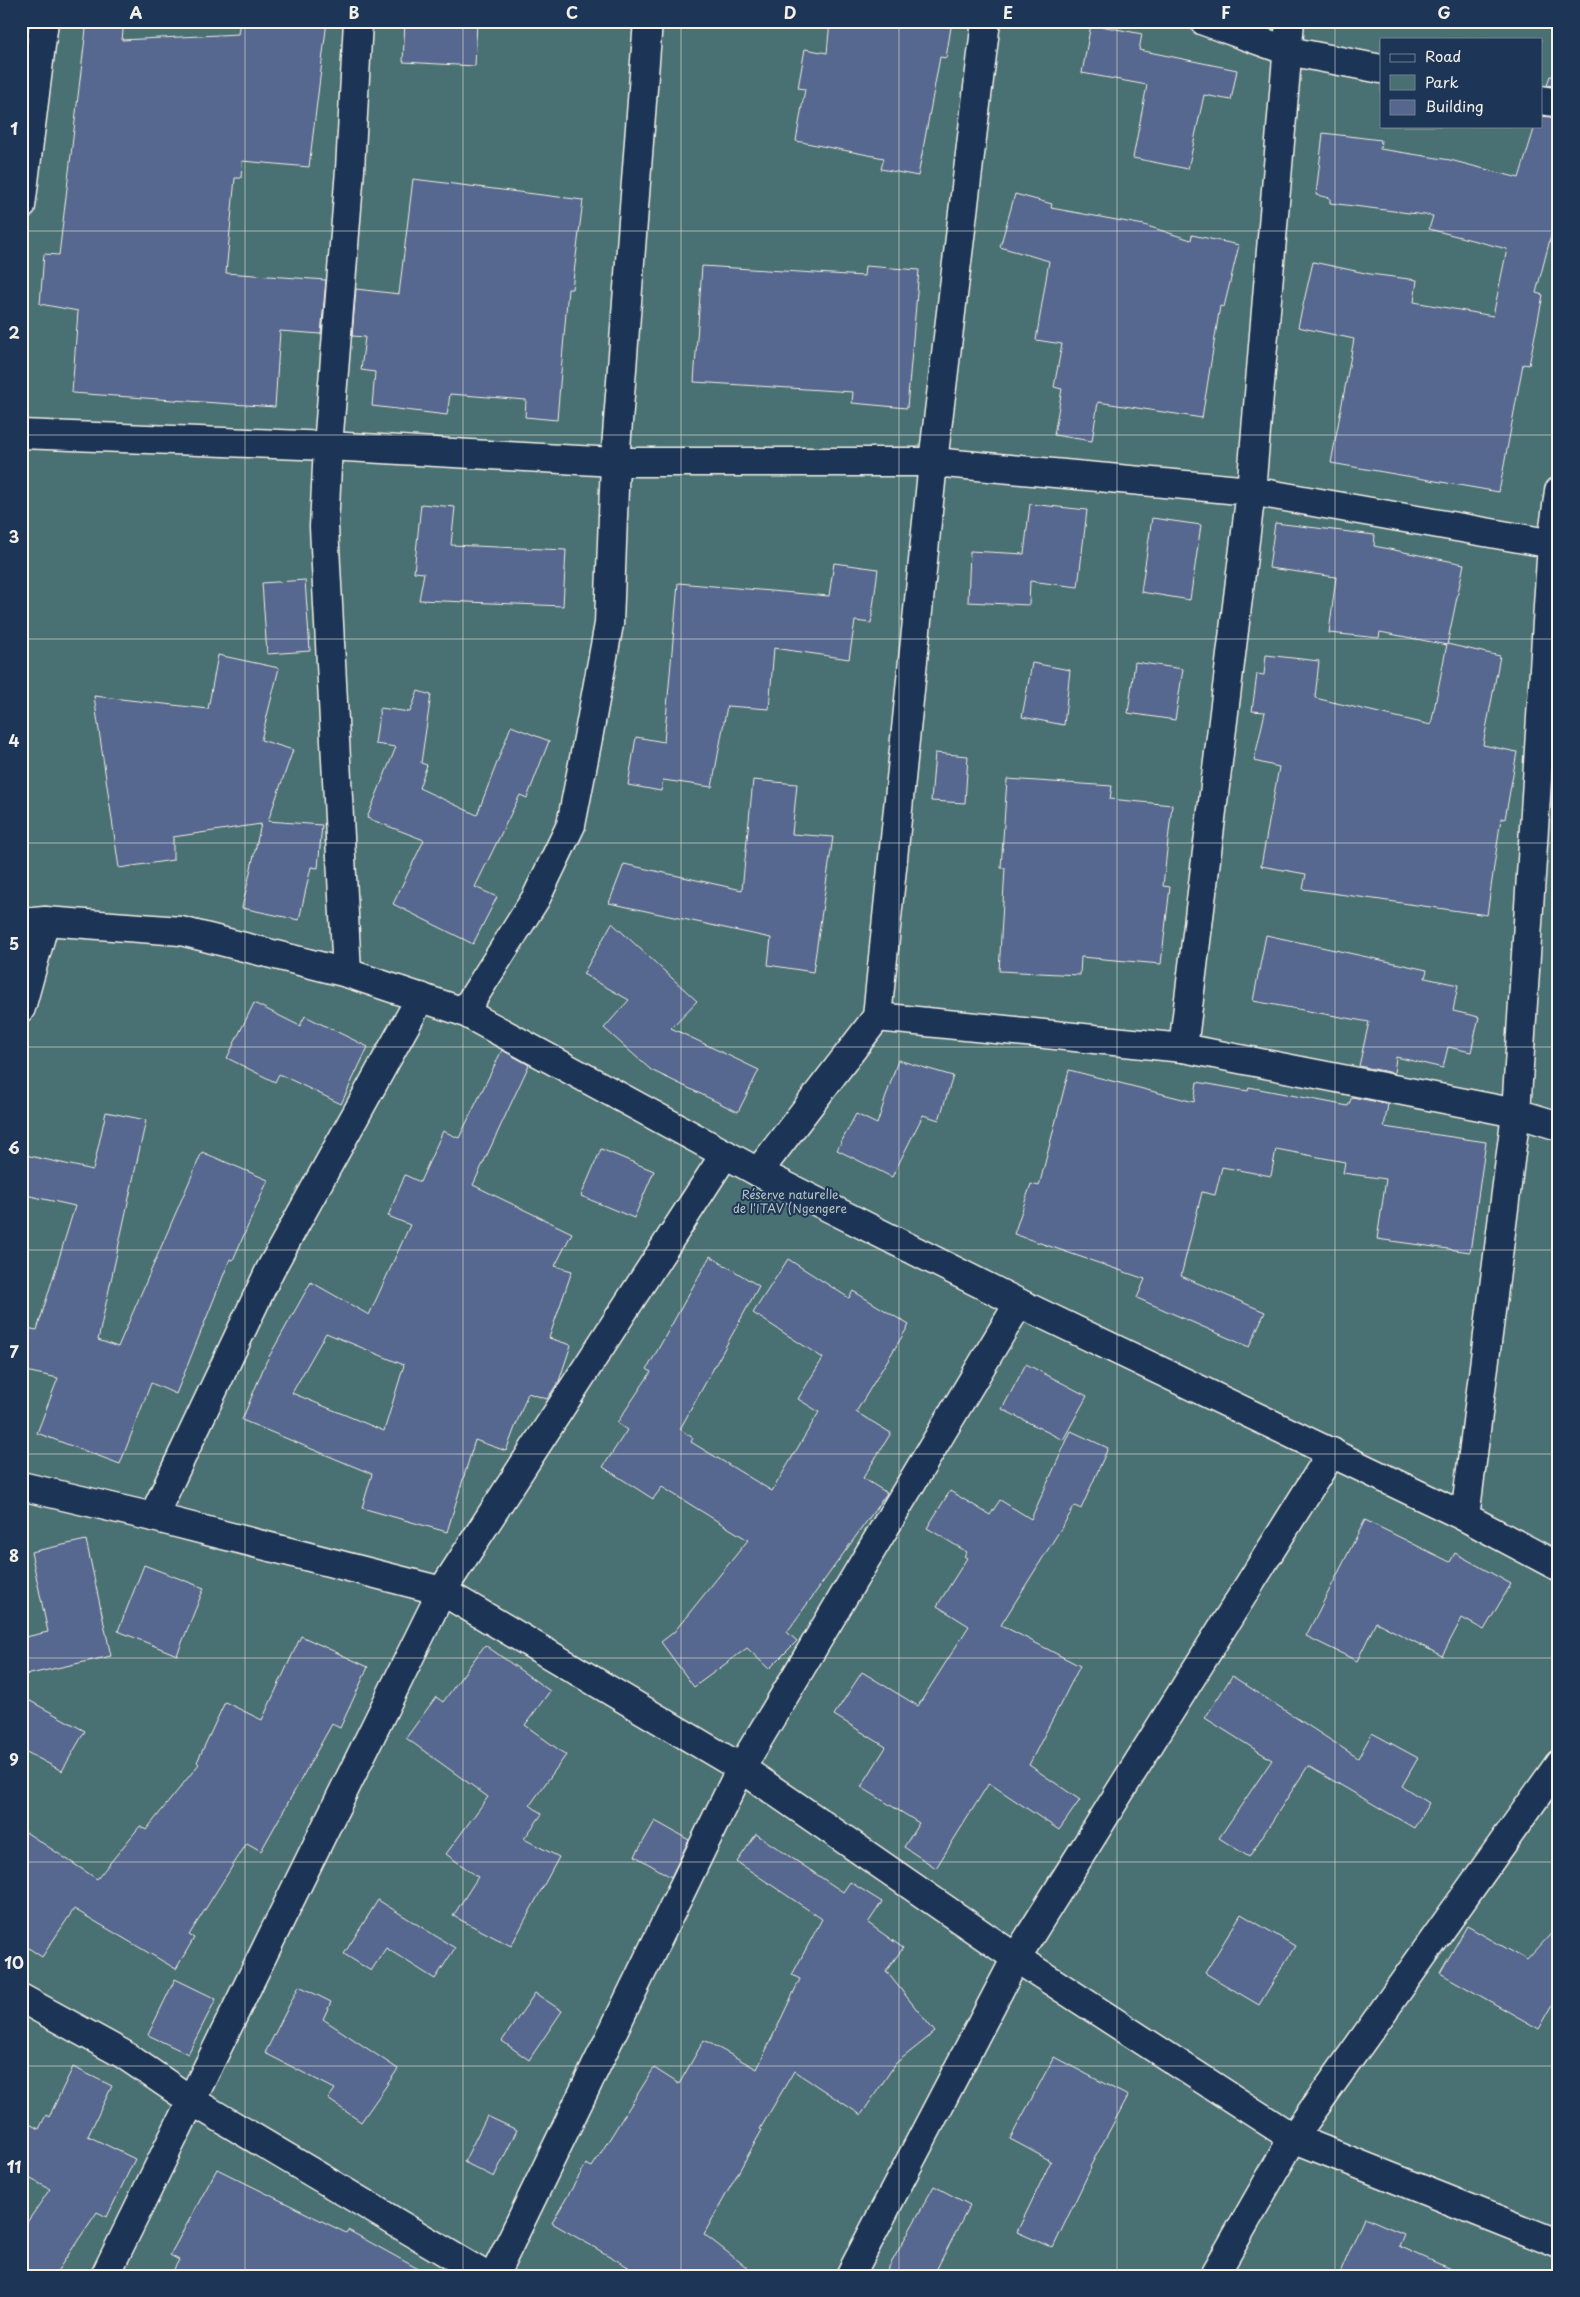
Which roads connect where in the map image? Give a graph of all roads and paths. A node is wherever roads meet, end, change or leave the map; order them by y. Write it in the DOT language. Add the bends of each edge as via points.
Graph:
graph roads {
  1 [pos="44,21"];
  2 [pos="358,21"];
  3 [pos="648,21"];
  4 [pos="986,21"];
  5 [pos="1204,21"];
  6 [pos="1290,21"];
  7 [pos="1288,51"];
  8 [pos="1380,69"];
  9 [pos="1542,100"];
  10 [pos="1559,103"];
  11 [pos="21,206"];
  12 [pos="21,434"];
  13 [pos="328,446"];
  14 [pos="615,462"];
  15 [pos="933,462"];
  16 [pos="1251,491"];
  17 [pos="1559,491"];
  18 [pos="1555,544"];
  19 [pos="33,922"];
  20 [pos="347,972"];
  21 [pos="421,998"];
  22 [pos="21,1008"];
  23 [pos="464,1012"];
  24 [pos="878,1018"];
  25 [pos="1183,1048"];
  26 [pos="1516,1114"];
  27 [pos="1559,1126"];
  28 [pos="725,1154"];
  29 [pos="758,1172"];
  30 [pos="1019,1303"];
  31 [pos="1332,1452"];
  32 [pos="21,1486"];
  33 [pos="153,1517"];
  34 [pos="1465,1517"];
  35 [pos="1559,1567"];
  36 [pos="442,1592"];
  37 [pos="1559,1764"];
  38 [pos="741,1768"];
  39 [pos="1016,1958"];
  40 [pos="21,1998"];
  41 [pos="192,2101"];
  42 [pos="1293,2138"];
  43 [pos="1559,2244"];
  44 [pos="105,2276"];
  45 [pos="486,2276"];
  46 [pos="494,2276"];
  47 [pos="850,2276"];
  48 [pos="1214,2276"];
  1 -- 11 [label="street"];
  2 -- 13 [label="street" via="350,170"];
  3 -- 14 [label="street"];
  4 -- 15 [label="street"];
  5 -- 7 [label="street"];
  6 -- 7 [label="street"];
  7 -- 8 [label="street"];
  7 -- 16 [label="street"];
  9 -- 10 [label="street"];
  12 -- 13 [label="street"];
  13 -- 14 [label="street"];
  13 -- 20 [label="street" via="324,527"];
  14 -- 15 [label="street"];
  14 -- 23 [label="street" via="609,624 571,825 536,898"];
  15 -- 16 [label="street"];
  15 -- 24 [label="street"];
  16 -- 18 [label="street"];
  16 -- 25 [label="street"];
  17 -- 18 [label="street"];
  18 -- 26 [label="street"];
  19 -- 20 [label="street" via="181,931"];
  19 -- 22 [label="street"];
  20 -- 21 [label="street"];
  21 -- 23 [label="street"];
  21 -- 33 [label="street" via="270,1270"];
  23 -- 28 [label="street"];
  24 -- 25 [label="street"];
  24 -- 29 [label="street"];
  25 -- 26 [label="street"];
  26 -- 27 [label="street"];
  26 -- 34 [label="street"];
  28 -- 29 [label="street"];
  28 -- 36 [label="street"];
  29 -- 30 [label="street"];
  30 -- 31 [label="street"];
  30 -- 38 [label="street"];
  31 -- 34 [label="street"];
  31 -- 39 [label="street"];
  32 -- 33 [label="street"];
  33 -- 36 [label="street"];
  34 -- 35 [label="street"];
  36 -- 38 [label="street"];
  36 -- 41 [label="street"];
  37 -- 42 [label="street"];
  38 -- 39 [label="street"];
  38 -- 46 [label="street"];
  39 -- 42 [label="street"];
  39 -- 47 [label="street"];
  40 -- 41 [label="street" via="122,2054"];
  41 -- 44 [label="street"];
  41 -- 45 [label="street"];
  42 -- 43 [label="street"];
  42 -- 48 [label="street"];
}
